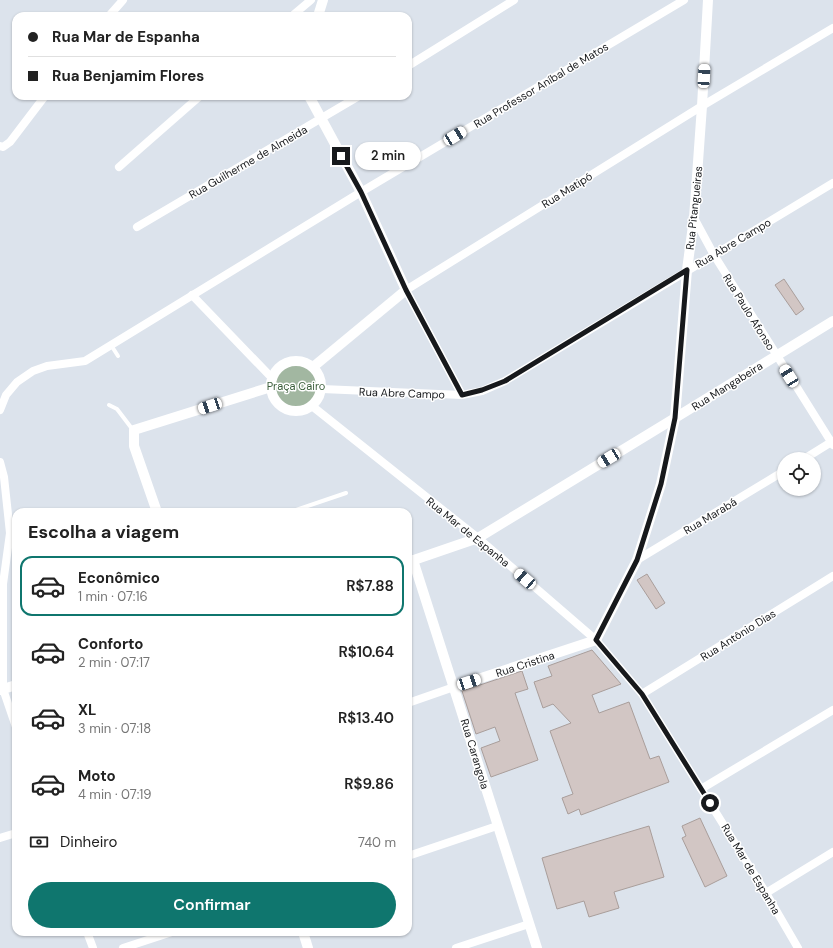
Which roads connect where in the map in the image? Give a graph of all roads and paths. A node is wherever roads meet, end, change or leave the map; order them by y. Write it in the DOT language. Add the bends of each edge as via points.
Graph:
graph roads {
  1 [pos="123,0"];
  2 [pos="310,0"];
  3 [pos="323,0"];
  4 [pos="514,0"];
  5 [pos="684,0"];
  6 [pos="708,0"];
  7 [pos="112,12"];
  8 [pos="296,12"];
  9 [pos="319,12"];
  10 [pos="833,28"];
  11 [pos="412,64"];
  12 [pos="42,100"];
  13 [pos="195,100"];
  14 [pos="311,100"];
  15 [pos="353,100"];
  16 [pos="702,106"];
  17 [pos="322,119"];
  18 [pos="0,146"];
  19 [pos="119,167"];
  20 [pos="833,183"];
  21 [pos="361,192"];
  22 [pos="694,218"];
  23 [pos="137,227"];
  24 [pos="714,255"];
  25 [pos="687,270"];
  26 [pos="406,290"];
  27 [pos="192,295"];
  28 [pos="833,321"];
  29 [pos="111,345"];
  30 [pos="776,355"];
  31 [pos="118,356"];
  32 [pos="313,367"];
  33 [pos="271,382"];
  34 [pos="322,389"];
  35 [pos="462,395"];
  36 [pos="110,405"];
  37 [pos="312,406"];
  38 [pos="0,410"];
  39 [pos="675,418"];
  40 [pos="134,430"];
  41 [pos="832,443"];
  42 [pos="816,452"];
  43 [pos="0,462"];
  44 [pos="777,475"];
  45 [pos="346,493"];
  46 [pos="156,508"];
  47 [pos="302,508"];
  48 [pos="478,538"];
  49 [pos="412,560"];
  50 [pos="637,560"];
  51 [pos="412,567"];
  52 [pos="833,576"];
  53 [pos="596,640"];
  54 [pos="12,686"];
  55 [pos="454,687"];
  56 [pos="1,690"];
  57 [pos="642,694"];
  58 [pos="412,702"];
  59 [pos="833,710"];
  60 [pos="12,717"];
  61 [pos="701,789"];
  62 [pos="497,826"];
  63 [pos="12,834"];
  64 [pos="0,838"];
  65 [pos="833,852"];
  66 [pos="412,855"];
  67 [pos="766,893"];
  68 [pos="529,924"];
  69 [pos="88,936"];
  70 [pos="160,936"];
  71 [pos="304,936"];
  72 [pos="93,948"];
  73 [pos="122,948"];
  74 [pos="308,948"];
  75 [pos="456,948"];
  76 [pos="536,948"];
  77 [pos="798,948"];
  1 -- 7 [label="street"];
  2 -- 8 [label="street"];
  3 -- 9 [label="street"];
  4 -- 11 [label="street"];
  5 -- 21 [label="street, Rua Professor Aníbal de Matos"];
  6 -- 16 [label="street, Rua Pitangueiras"];
  10 -- 16 [label="street, Rua Matipó"];
  12 -- 18 [label="street" via="10,142 3,147"];
  13 -- 19 [label="street"];
  14 -- 17 [label="street"];
  15 -- 17 [label="street, Rua Guilherme de Almeida"];
  16 -- 22 [label="street, Rua Pitangueiras"];
  16 -- 26 [label="street, Rua Matipó"];
  17 -- 21 [label="street"];
  17 -- 23 [label="street, Rua Guilherme de Almeida"];
  20 -- 24 [label="street, Rua Abre Campo"];
  21 -- 26 [label="street"];
  21 -- 27 [label="street, Rua Professor Aníbal de Matos"];
  22 -- 24 [label="street, Rua Paulo Afonso"];
  22 -- 25 [label="street, Rua Pitangueiras"];
  24 -- 25 [label="street, Rua Abre Campo"];
  24 -- 30 [label="street, Rua Paulo Afonso"];
  25 -- 35 [label="street, Rua Abre Campo" via="505,381"];
  25 -- 39 [label="street, Rua Pitangueiras"];
  26 -- 32 [label="street, Rua Matipó"];
  26 -- 35 [label="street"];
  27 -- 29 [label="street, Rua Professor Aníbal de Matos"];
  27 -- 33 [label="street"];
  28 -- 30 [label="street, Rua Mangabeira"];
  29 -- 31 [label="lane"];
  29 -- 38 [label="street, Rua Professor Aníbal de Matos" via="85,361 48,366 33,371 6,395"];
  30 -- 39 [label="street, Rua Mangabeira"];
  30 -- 41 [label="street, Rua Paulo Afonso"];
  32 -- 33 [label="street" via="298,361 290,362 276,371"];
  32 -- 34 [label="street" via="319,376"];
  33 -- 37 [label="street" via="272,394 279,406 292,411"];
  33 -- 40 [label="street"];
  34 -- 35 [label="street, Rua Abre Campo"];
  34 -- 37 [label="street"];
  36 -- 40 [label="lane" via="117,409"];
  37 -- 48 [label="street, Rua Mar de Espanha"];
  39 -- 48 [label="street, Rua Mangabeira"];
  39 -- 50 [label="street, Rua Pitangueiras" via="661,484"];
  40 -- 46 [label="street" via="134,446"];
  41 -- 42 [label="street"];
  43 -- 56 [label="street" via="10,533 3,584"];
  44 -- 50 [label="street, Rua Marabá"];
  45 -- 47 [label="lane"];
  48 -- 49 [label="street, Rua Mangabeira"];
  48 -- 53 [label="street, Rua Mar de Espanha"];
  50 -- 53 [label="street, Rua Pitangueiras"];
  51 -- 55 [label="street, Rua Carangola"];
  52 -- 57 [label="street, Rua Antônio Dias"];
  53 -- 55 [label="street, Rua Cristina"];
  53 -- 57 [label="street, Rua Mar de Espanha"];
  54 -- 56 [label="street"];
  55 -- 58 [label="street, Rua Cristina"];
  55 -- 62 [label="street, Rua Carangola"];
  56 -- 60 [label="street"];
  57 -- 61 [label="street, Rua Mar de Espanha"];
  59 -- 61 [label="street"];
  61 -- 67 [label="street, Rua Mar de Espanha"];
  62 -- 66 [label="street"];
  62 -- 68 [label="street, Rua Carangola"];
  63 -- 64 [label="street"];
  65 -- 67 [label="street"];
  67 -- 77 [label="street, Rua Mar de Espanha"];
  68 -- 75 [label="street"];
  68 -- 76 [label="street, Rua Carangola"];
  69 -- 72 [label="street"];
  70 -- 73 [label="street"];
  71 -- 74 [label="street"];
}
